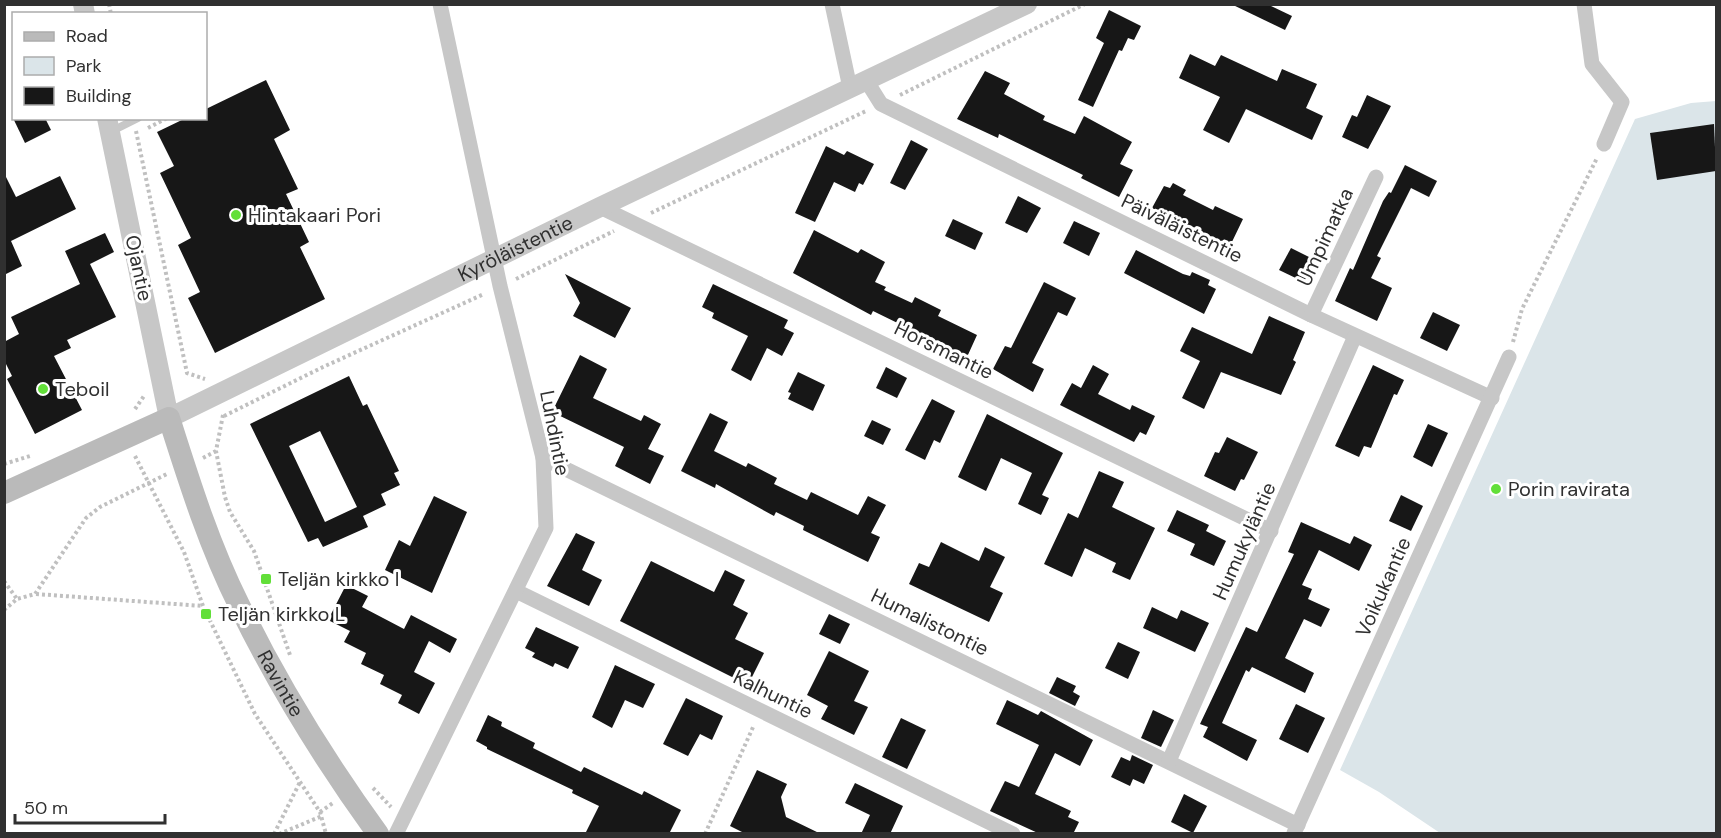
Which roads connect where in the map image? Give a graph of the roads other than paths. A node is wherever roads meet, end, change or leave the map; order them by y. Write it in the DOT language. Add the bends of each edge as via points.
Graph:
graph roads {
  1 [pos="832,4"];
  2 [pos="1027,4"];
  3 [pos="1584,4"];
  4 [pos="444,8"];
  5 [pos="858,84"];
  6 [pos="132,120"];
  7 [pos="109,125"];
  8 [pos="1604,144"];
  9 [pos="1376,177"];
  10 [pos="600,207"];
  11 [pos="496,260"];
  12 [pos="1311,315"];
  13 [pos="1355,336"];
  14 [pos="1509,357"];
  15 [pos="1491,398"];
  16 [pos="169,417"];
  17 [pos="543,458"];
  18 [pos="4,493"];
  19 [pos="1271,531"];
  20 [pos="516,591"];
  21 [pos="1169,761"];
  22 [pos="1296,829"];
  23 [pos="378,834"];
  24 [pos="396,834"];
  25 [pos="1013,834"];
  1 -- 5 [label="street"];
  2 -- 5 [label="street, Kyröläistentie"];
  3 -- 8 [label="street" via="1592,64 1622,102"];
  4 -- 11 [label="street, Luhdintie"];
  5 -- 10 [label="street, Kyröläistentie"];
  5 -- 12 [label="street, Päiväläistentie" via="881,104"];
  6 -- 7 [label="lane"];
  7 -- 16 [label="street, Ojantie"];
  9 -- 12 [label="street, Umpimatka"];
  10 -- 11 [label="street, Kyröläistentie"];
  10 -- 19 [label="street, Horsmantie"];
  11 -- 16 [label="street, Kyröläistentie"];
  11 -- 17 [label="street, Luhdintie"];
  12 -- 13 [label="street, Päiväläistentie"];
  13 -- 15 [label="street, Päiväläistentie"];
  13 -- 19 [label="street, Humukyläntie"];
  14 -- 15 [label="street, Voikukantie"];
  15 -- 22 [label="street, Voikukantie"];
  16 -- 18 [label="main road, Kyröläistentie"];
  16 -- 23 [label="main road, Ravintie" via="212,544 238,603 316,744"];
  17 -- 20 [label="street, Luhdintie" via="546,528"];
  17 -- 21 [label="street, Humalistontie"];
  19 -- 21 [label="street, Humukyläntie"];
  20 -- 24 [label="street, Luhdintie"];
  20 -- 25 [label="street, Kalhuntie"];
  21 -- 22 [label="street, Humalistontie"];
}
